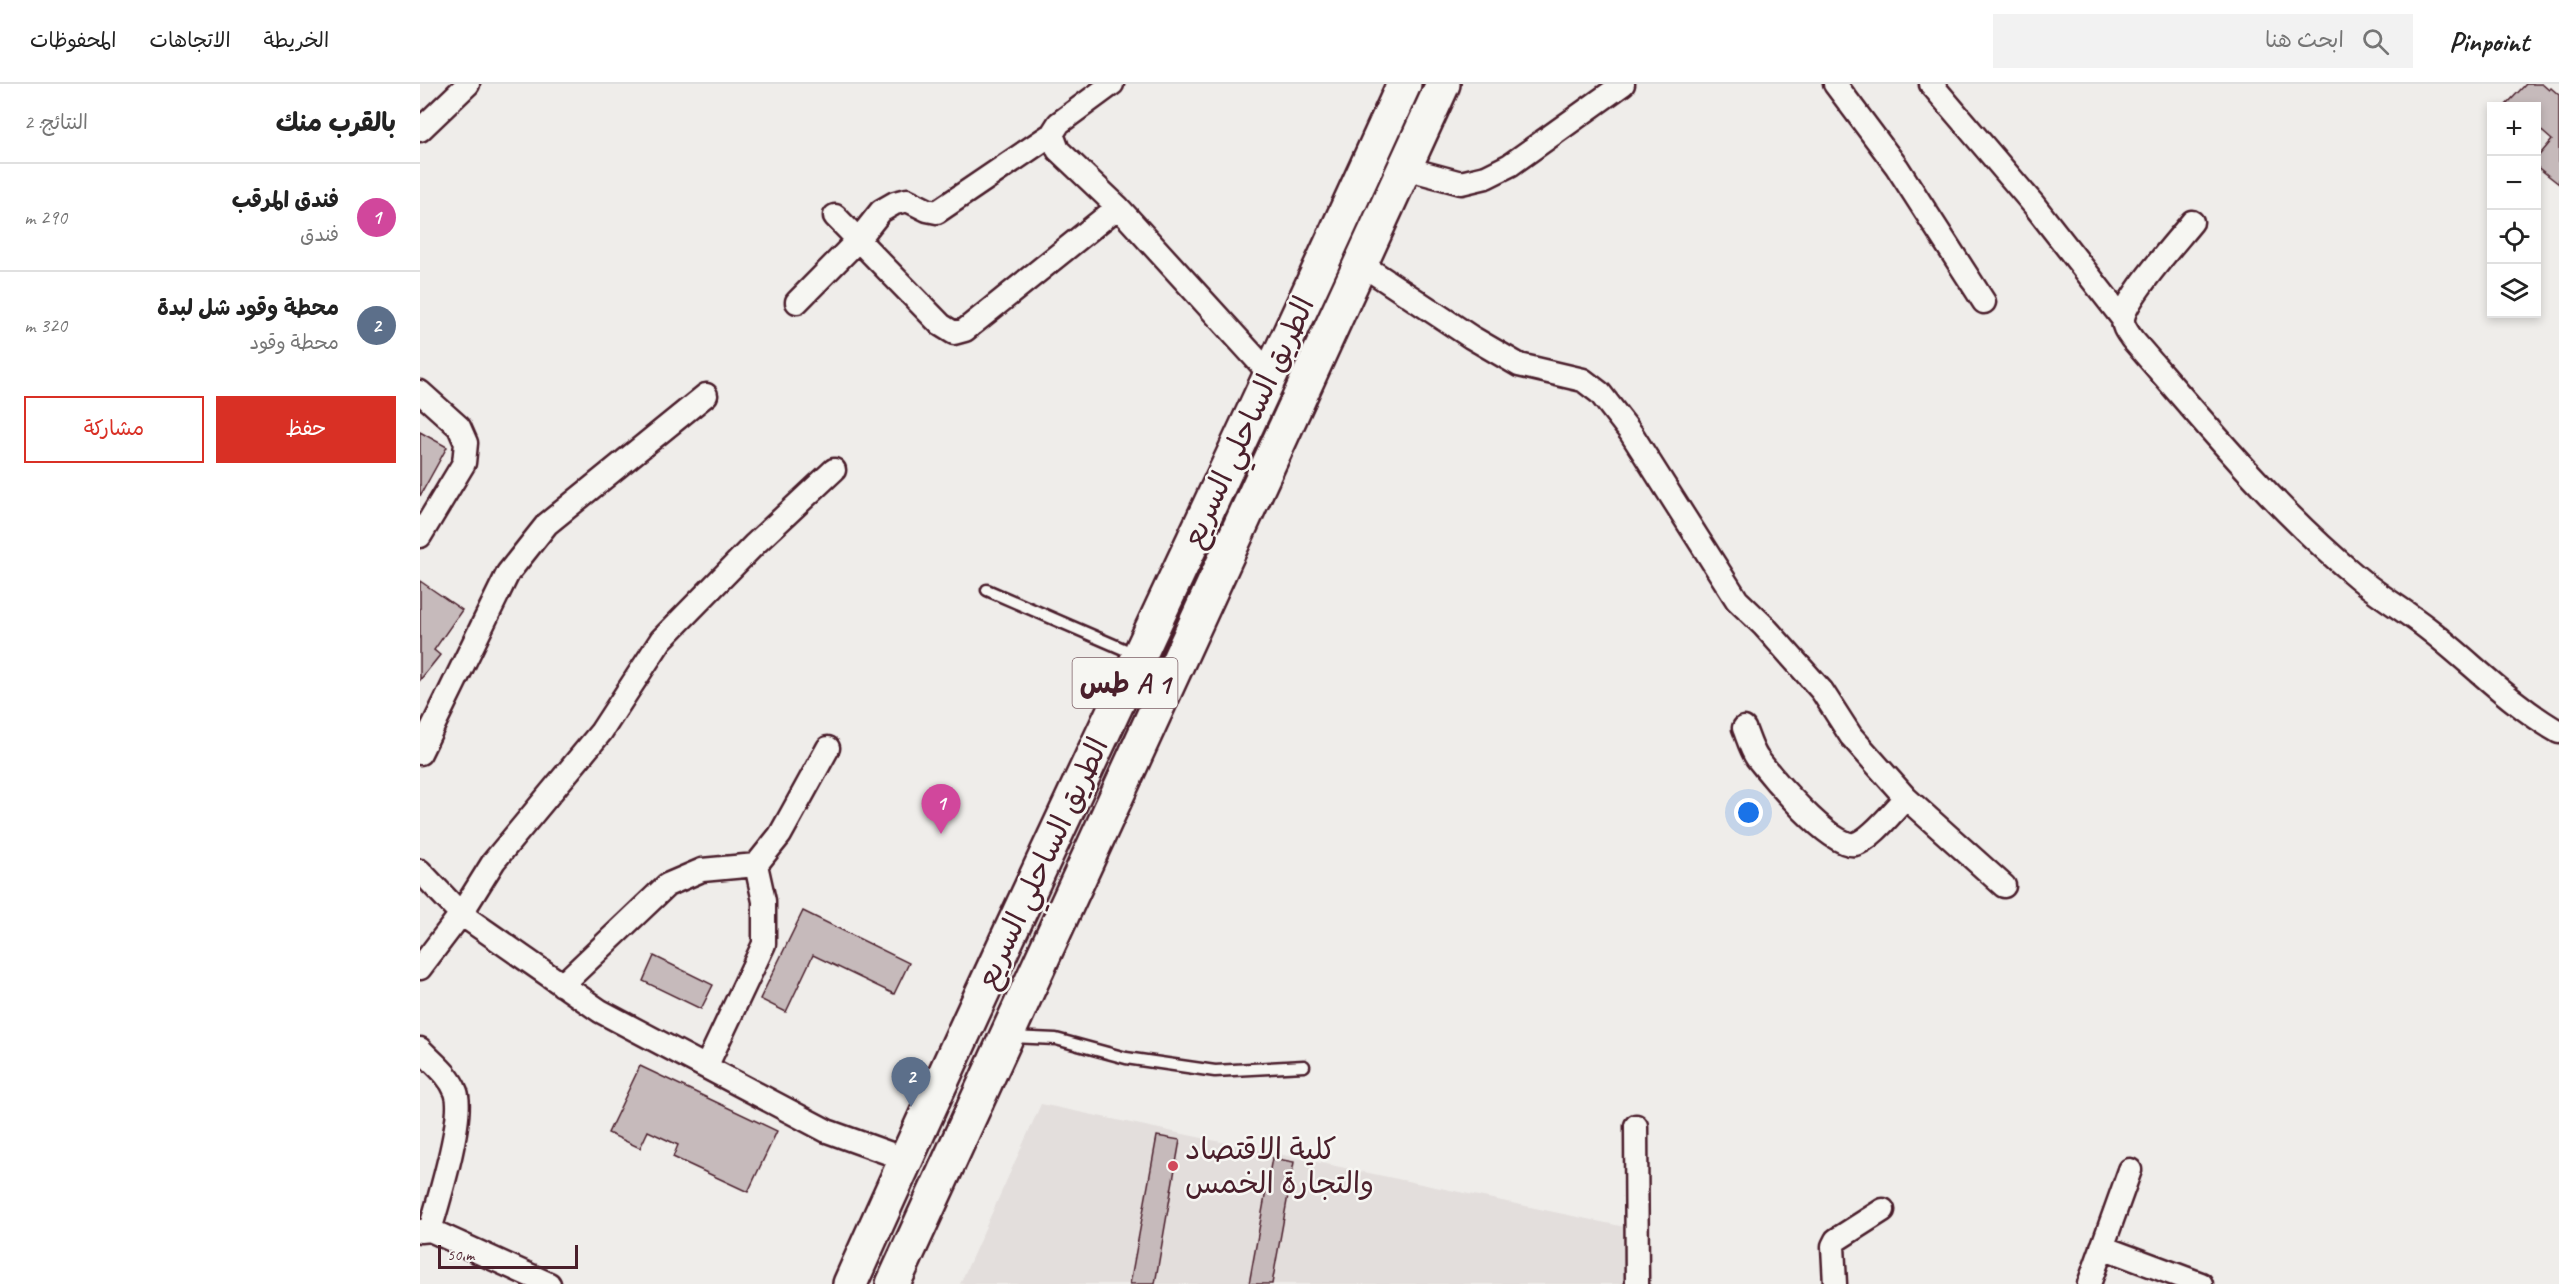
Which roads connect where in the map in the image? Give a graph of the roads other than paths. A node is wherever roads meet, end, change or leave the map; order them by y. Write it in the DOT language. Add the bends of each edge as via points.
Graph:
graph roads {
  1 [pos="468,84"];
  2 [pos="1112,84"];
  3 [pos="1404,84"];
  4 [pos="1443,84"];
  5 [pos="1623,84"];
  6 [pos="1835,84"];
  7 [pos="1931,84"];
  8 [pos="420,130"];
  9 [pos="1052,134"];
  10 [pos="1405,168"];
  11 [pos="1118,207"];
  12 [pos="835,216"];
  13 [pos="2192,222"];
  14 [pos="858,240"];
  15 [pos="1361,264"];
  16 [pos="797,302"];
  17 [pos="1984,302"];
  18 [pos="2123,319"];
  19 [pos="1270,374"];
  20 [pos="420,392"];
  21 [pos="706,394"];
  22 [pos="834,470"];
  23 [pos="420,536"];
  24 [pos="987,590"];
  25 [pos="1138,655"];
  26 [pos="1744,728"];
  27 [pos="2559,732"];
  28 [pos="828,748"];
  29 [pos="420,753"];
  30 [pos="1906,798"];
  31 [pos="756,865"];
  32 [pos="420,871"];
  33 [pos="2004,886"];
  34 [pos="461,914"];
  35 [pos="420,968"];
  36 [pos="562,985"];
  37 [pos="1007,1036"];
  38 [pos="420,1049"];
  39 [pos="1304,1066"];
  40 [pos="706,1067"];
  41 [pos="1636,1126"];
  42 [pos="905,1159"];
  43 [pos="2130,1170"];
  44 [pos="1883,1210"];
  45 [pos="425,1231"];
  46 [pos="2102,1247"];
  47 [pos="549,1284"];
  48 [pos="850,1284"];
  49 [pos="893,1284"];
  50 [pos="1637,1284"];
  51 [pos="1835,1284"];
  52 [pos="2089,1284"];
  53 [pos="2200,1284"];
  1 -- 8 [label="street"];
  2 -- 9 [label="street" via="1059,123"];
  3 -- 19 [label="highway, الطريق الساحلي السريع / طس A 1"];
  4 -- 10 [label="highway, الطريق الساحلي السريع / طس A 1"];
  5 -- 10 [label="street" via="1510,165 1486,177 1461,183"];
  6 -- 17 [label="street" via="1897,167"];
  7 -- 18 [label="street"];
  9 -- 11 [label="street" via="1058,150"];
  9 -- 14 [label="street" via="936,212 907,200 895,203 881,211"];
  10 -- 15 [label="highway, الطريق الساحلي السريع / طس A 1"];
  11 -- 14 [label="street" via="965,330 954,333 941,325"];
  11 -- 19 [label="street"];
  12 -- 14 [label="street"];
  13 -- 18 [label="street" via="2138,291"];
  14 -- 16 [label="street"];
  15 -- 30 [label="street" via="1519,365 1583,380 1600,393 1631,433 1737,600 1815,682 1851,736"];
  15 -- 37 [label="highway, الطريق الساحلي السريع / طس A 1"];
  18 -- 27 [label="street" via="2132,339 2244,469 2320,545 2532,716"];
  19 -- 25 [label="highway, الطريق الساحلي السريع / طس A 1"];
  20 -- 23 [label="street" via="459,427 466,443 464,463"];
  21 -- 29 [label="street" via="547,524 508,573"];
  22 -- 34 [label="street" via="661,640 601,732 494,861"];
  24 -- 25 [label="lane"];
  25 -- 42 [label="highway, الطريق الساحلي السريع / طس A 1"];
  26 -- 30 [label="street" via="1756,756 1815,824 1844,842 1853,844 1866,839"];
  28 -- 31 [label="street" via="780,835"];
  30 -- 33 [label="street"];
  31 -- 36 [label="street" via="702,870 667,885"];
  31 -- 40 [label="street" via="764,901 764,944"];
  32 -- 34 [label="street"];
  34 -- 35 [label="street"];
  34 -- 36 [label="street"];
  36 -- 40 [label="street" via="600,1011"];
  37 -- 39 [label="lane" via="1056,1039 1126,1058 1215,1071"];
  37 -- 49 [label="highway, الطريق الساحلي السريع / طس A 1"];
  38 -- 45 [label="street" via="448,1076 457,1095 453,1144"];
  40 -- 42 [label="street" via="827,1131"];
  41 -- 50 [label="street"];
  42 -- 48 [label="highway, الطريق الساحلي السريع / طس A 1"];
  43 -- 46 [label="street"];
  44 -- 51 [label="street" via="1836,1240"];
  45 -- 47 [label="street"];
  46 -- 52 [label="street"];
  46 -- 53 [label="street"];
}
